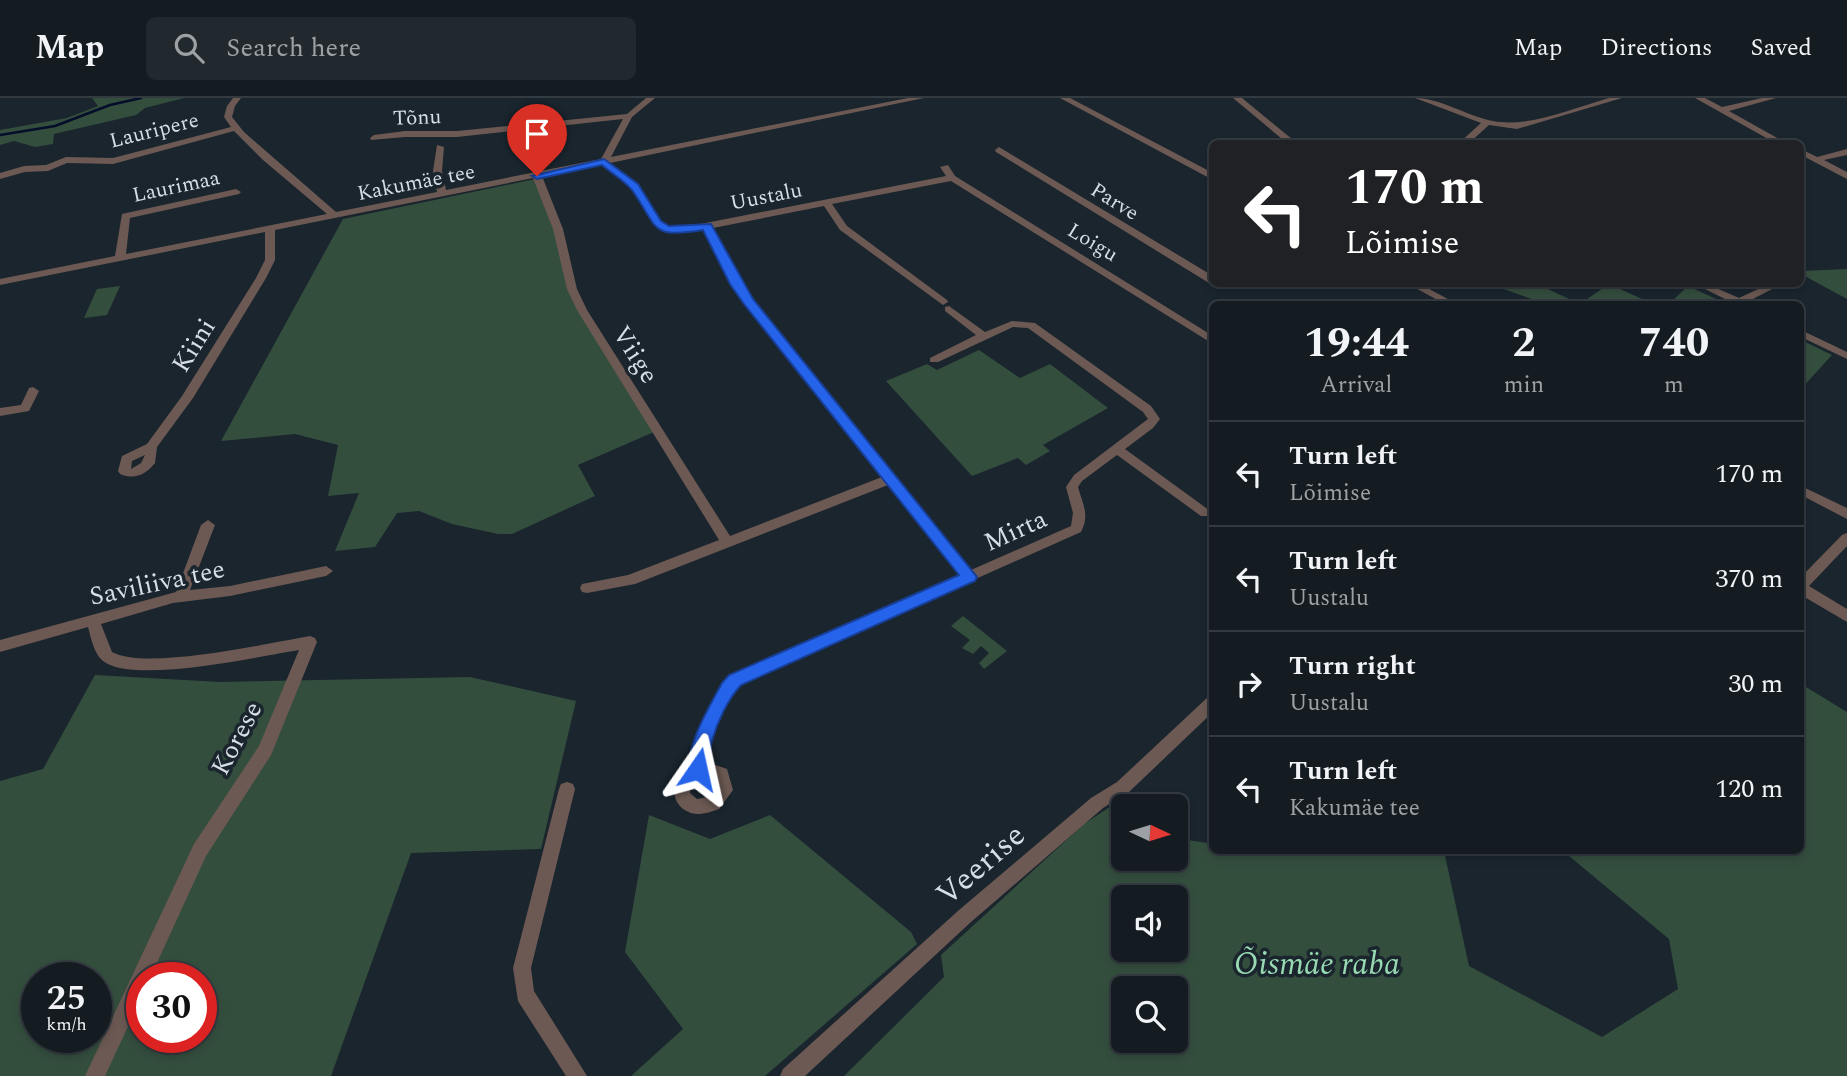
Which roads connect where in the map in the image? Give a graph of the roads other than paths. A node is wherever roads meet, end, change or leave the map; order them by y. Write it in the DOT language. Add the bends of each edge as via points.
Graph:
graph roads {
  1 [pos="237,98"];
  2 [pos="651,98"];
  3 [pos="920,98"];
  4 [pos="1064,98"];
  5 [pos="1237,98"];
  6 [pos="1419,98"];
  7 [pos="1618,98"];
  8 [pos="1699,98"];
  9 [pos="1772,98"];
  10 [pos="1721,110"];
  11 [pos="629,116"];
  12 [pos="1486,122"];
  13 [pos="235,128"];
  14 [pos="374,138"];
  15 [pos="1289,140"];
  16 [pos="1466,140"];
  17 [pos="1777,140"];
  18 [pos="440,146"];
  19 [pos="999,150"];
  20 [pos="1847,152"];
  21 [pos="1804,154"];
  22 [pos="1815,160"];
  23 [pos="604,162"];
  24 [pos="945,166"];
  25 [pos="1209,175"];
  26 [pos="0,176"];
  27 [pos="537,176"];
  28 [pos="1847,176"];
  29 [pos="952,177"];
  30 [pos="236,192"];
  31 [pos="443,194"];
  32 [pos="826,202"];
  33 [pos="334,216"];
  34 [pos="707,226"];
  35 [pos="271,229"];
  36 [pos="120,258"];
  37 [pos="1209,279"];
  38 [pos="0,282"];
  39 [pos="1419,287"];
  40 [pos="1706,287"];
  41 [pos="1771,287"];
  42 [pos="1446,301"];
  43 [pos="1737,301"];
  44 [pos="1745,301"];
  45 [pos="1804,334"];
  46 [pos="984,336"];
  47 [pos="1209,338"];
  48 [pos="1847,356"];
  49 [pos="934,360"];
  50 [pos="33,391"];
  51 [pos="0,412"];
  52 [pos="1117,449"];
  53 [pos="134,473"];
  54 [pos="890,480"];
  55 [pos="1804,492"];
  56 [pos="1209,514"];
  57 [pos="1847,514"];
  58 [pos="208,525"];
  59 [pos="1847,538"];
  60 [pos="727,542"];
  61 [pos="326,571"];
  62 [pos="969,577"];
  63 [pos="1804,584"];
  64 [pos="587,588"];
  65 [pos="1804,589"];
  66 [pos="181,597"];
  67 [pos="1847,616"];
  68 [pos="93,621"];
  69 [pos="0,646"];
  70 [pos="1209,706"];
  71 [pos="698,769"];
  72 [pos="567,789"];
  73 [pos="94,1076"];
  74 [pos="577,1076"];
  75 [pos="790,1076"];
  1 -- 13 [label="street" via="228,117"];
  2 -- 11 [label="street"];
  3 -- 23 [label="street, Kakumäe tee"];
  4 -- 25 [label="street"];
  5 -- 15 [label="street"];
  6 -- 12 [label="street"];
  7 -- 12 [label="street" via="1517,126"];
  8 -- 10 [label="street"];
  9 -- 10 [label="street"];
  10 -- 17 [label="street"];
  11 -- 14 [label="street, Tõnu"];
  11 -- 23 [label="street"];
  12 -- 16 [label="street"];
  13 -- 26 [label="street, Lauripere" via="113,161 66,160 48,168"];
  13 -- 33 [label="street"];
  18 -- 31 [label="street" via="437,178"];
  19 -- 37 [label="street, Parve"];
  20 -- 22 [label="street"];
  21 -- 22 [label="street"];
  22 -- 28 [label="street"];
  23 -- 27 [label="street, Kakumäe tee"];
  23 -- 34 [label="street, Uustalu" via="635,186 656,223 667,230"];
  24 -- 29 [label="street"];
  27 -- 31 [label="street, Kakumäe tee"];
  27 -- 60 [label="street, Viige" via="582,310"];
  29 -- 32 [label="street, Uustalu"];
  29 -- 47 [label="street, Loigu"];
  30 -- 36 [label="street, Laurimaa" via="125,216"];
  31 -- 33 [label="street, Kakumäe tee"];
  32 -- 34 [label="street, Uustalu"];
  32 -- 46 [label="street" via="853,236"];
  33 -- 35 [label="street, Kakumäe tee"];
  34 -- 54 [label="street" via="748,302"];
  35 -- 36 [label="street, Kakumäe tee"];
  35 -- 53 [label="street, Kiini" via="270,260 261,278 151,447 151,460"];
  36 -- 38 [label="street, Kakumäe tee"];
  39 -- 42 [label="street"];
  40 -- 43 [label="street"];
  41 -- 44 [label="street"];
  45 -- 48 [label="street"];
  46 -- 49 [label="street"];
  46 -- 52 [label="street, Mirta" via="1012,324 1031,325 1146,409 1154,419"];
  50 -- 51 [label="street" via="25,408"];
  52 -- 56 [label="street"];
  52 -- 62 [label="street, Mirta" via="1072,487 1081,513 1076,529"];
  54 -- 60 [label="street"];
  54 -- 62 [label="street"];
  55 -- 57 [label="street"];
  58 -- 66 [label="street"];
  59 -- 63 [label="street"];
  60 -- 64 [label="street" via="630,580"];
  61 -- 66 [label="street, Saviliiva tee"];
  62 -- 71 [label="street, Mirta" via="735,680 710,723"];
  65 -- 67 [label="street"];
  66 -- 68 [label="street, Saviliiva tee"];
  68 -- 69 [label="street, Saviliiva tee"];
  68 -- 73 [label="street, Korese" via="103,653 110,659 143,664 310,642 265,750 200,850"];
  70 -- 75 [label="street, Veerise" via="1123,787 1097,803 965,916"];
  72 -- 74 [label="street" via="522,968 524,993"];
}
